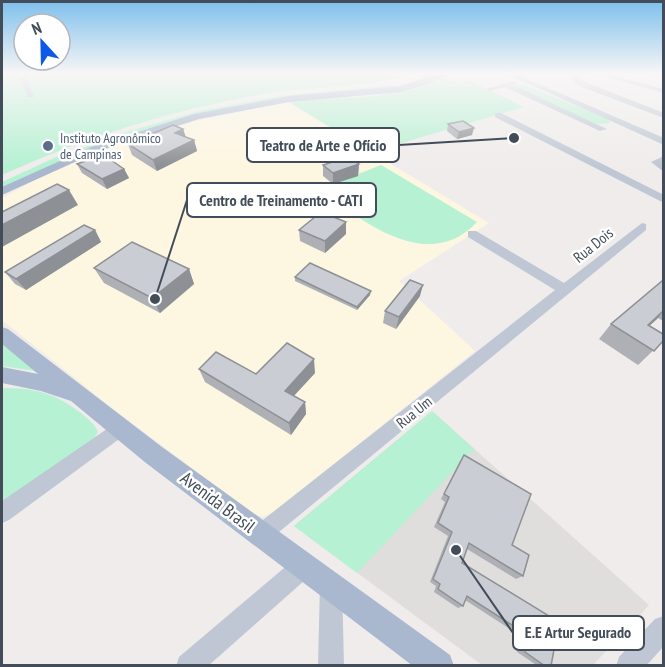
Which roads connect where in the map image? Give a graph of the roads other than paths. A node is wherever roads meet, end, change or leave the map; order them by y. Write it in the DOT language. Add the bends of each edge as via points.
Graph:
graph roads {
  1 [pos="219,105"];
  2 [pos="550,105"];
  3 [pos="579,105"];
  4 [pos="636,105"];
  5 [pos="659,112"];
  6 [pos="498,115"];
  7 [pos="642,115"];
  8 [pos="632,119"];
  9 [pos="621,123"];
  10 [pos="603,129"];
  11 [pos="586,134"];
  12 [pos="663,142"];
  13 [pos="663,159"];
  14 [pos="663,169"];
  15 [pos="3,188"];
  16 [pos="660,194"];
  17 [pos="642,227"];
  18 [pos="472,234"];
  19 [pos="566,290"];
  20 [pos="2,333"];
  21 [pos="2,375"];
  22 [pos="84,400"];
  23 [pos="120,428"];
  24 [pos="2,513"];
  25 [pos="261,534"];
  26 [pos="305,565"];
  27 [pos="332,585"];
  28 [pos="663,628"];
  29 [pos="188,666"];
  30 [pos="331,666"];
  31 [pos="439,666"];
  32 [pos="628,666"];
  1 -- 15 [label="main road" via="133,127"];
  2 -- 10 [label="street"];
  3 -- 9 [label="street"];
  4 -- 5 [label="street"];
  5 -- 7 [label="street"];
  6 -- 16 [label="street"];
  8 -- 9 [label="street"];
  9 -- 10 [label="street"];
  9 -- 12 [label="street"];
  10 -- 11 [label="street"];
  13 -- 14 [label="street" via="656,162"];
  17 -- 19 [label="street, Rua Dois"];
  18 -- 19 [label="street"];
  19 -- 25 [label="street, Rua Um"];
  20 -- 22 [label="main road, Avenida Brasil"];
  21 -- 22 [label="main road" via="42,383"];
  22 -- 23 [label="main road, Avenida Brasil"];
  23 -- 24 [label="street"];
  23 -- 25 [label="main road, Avenida Brasil"];
  25 -- 26 [label="main road, Avenida Brasil"];
  26 -- 27 [label="main road, Avenida Brasil"];
  26 -- 29 [label="street"];
  27 -- 30 [label="street"];
  27 -- 31 [label="main road, Avenida Brasil"];
  28 -- 32 [label="street"];
}
